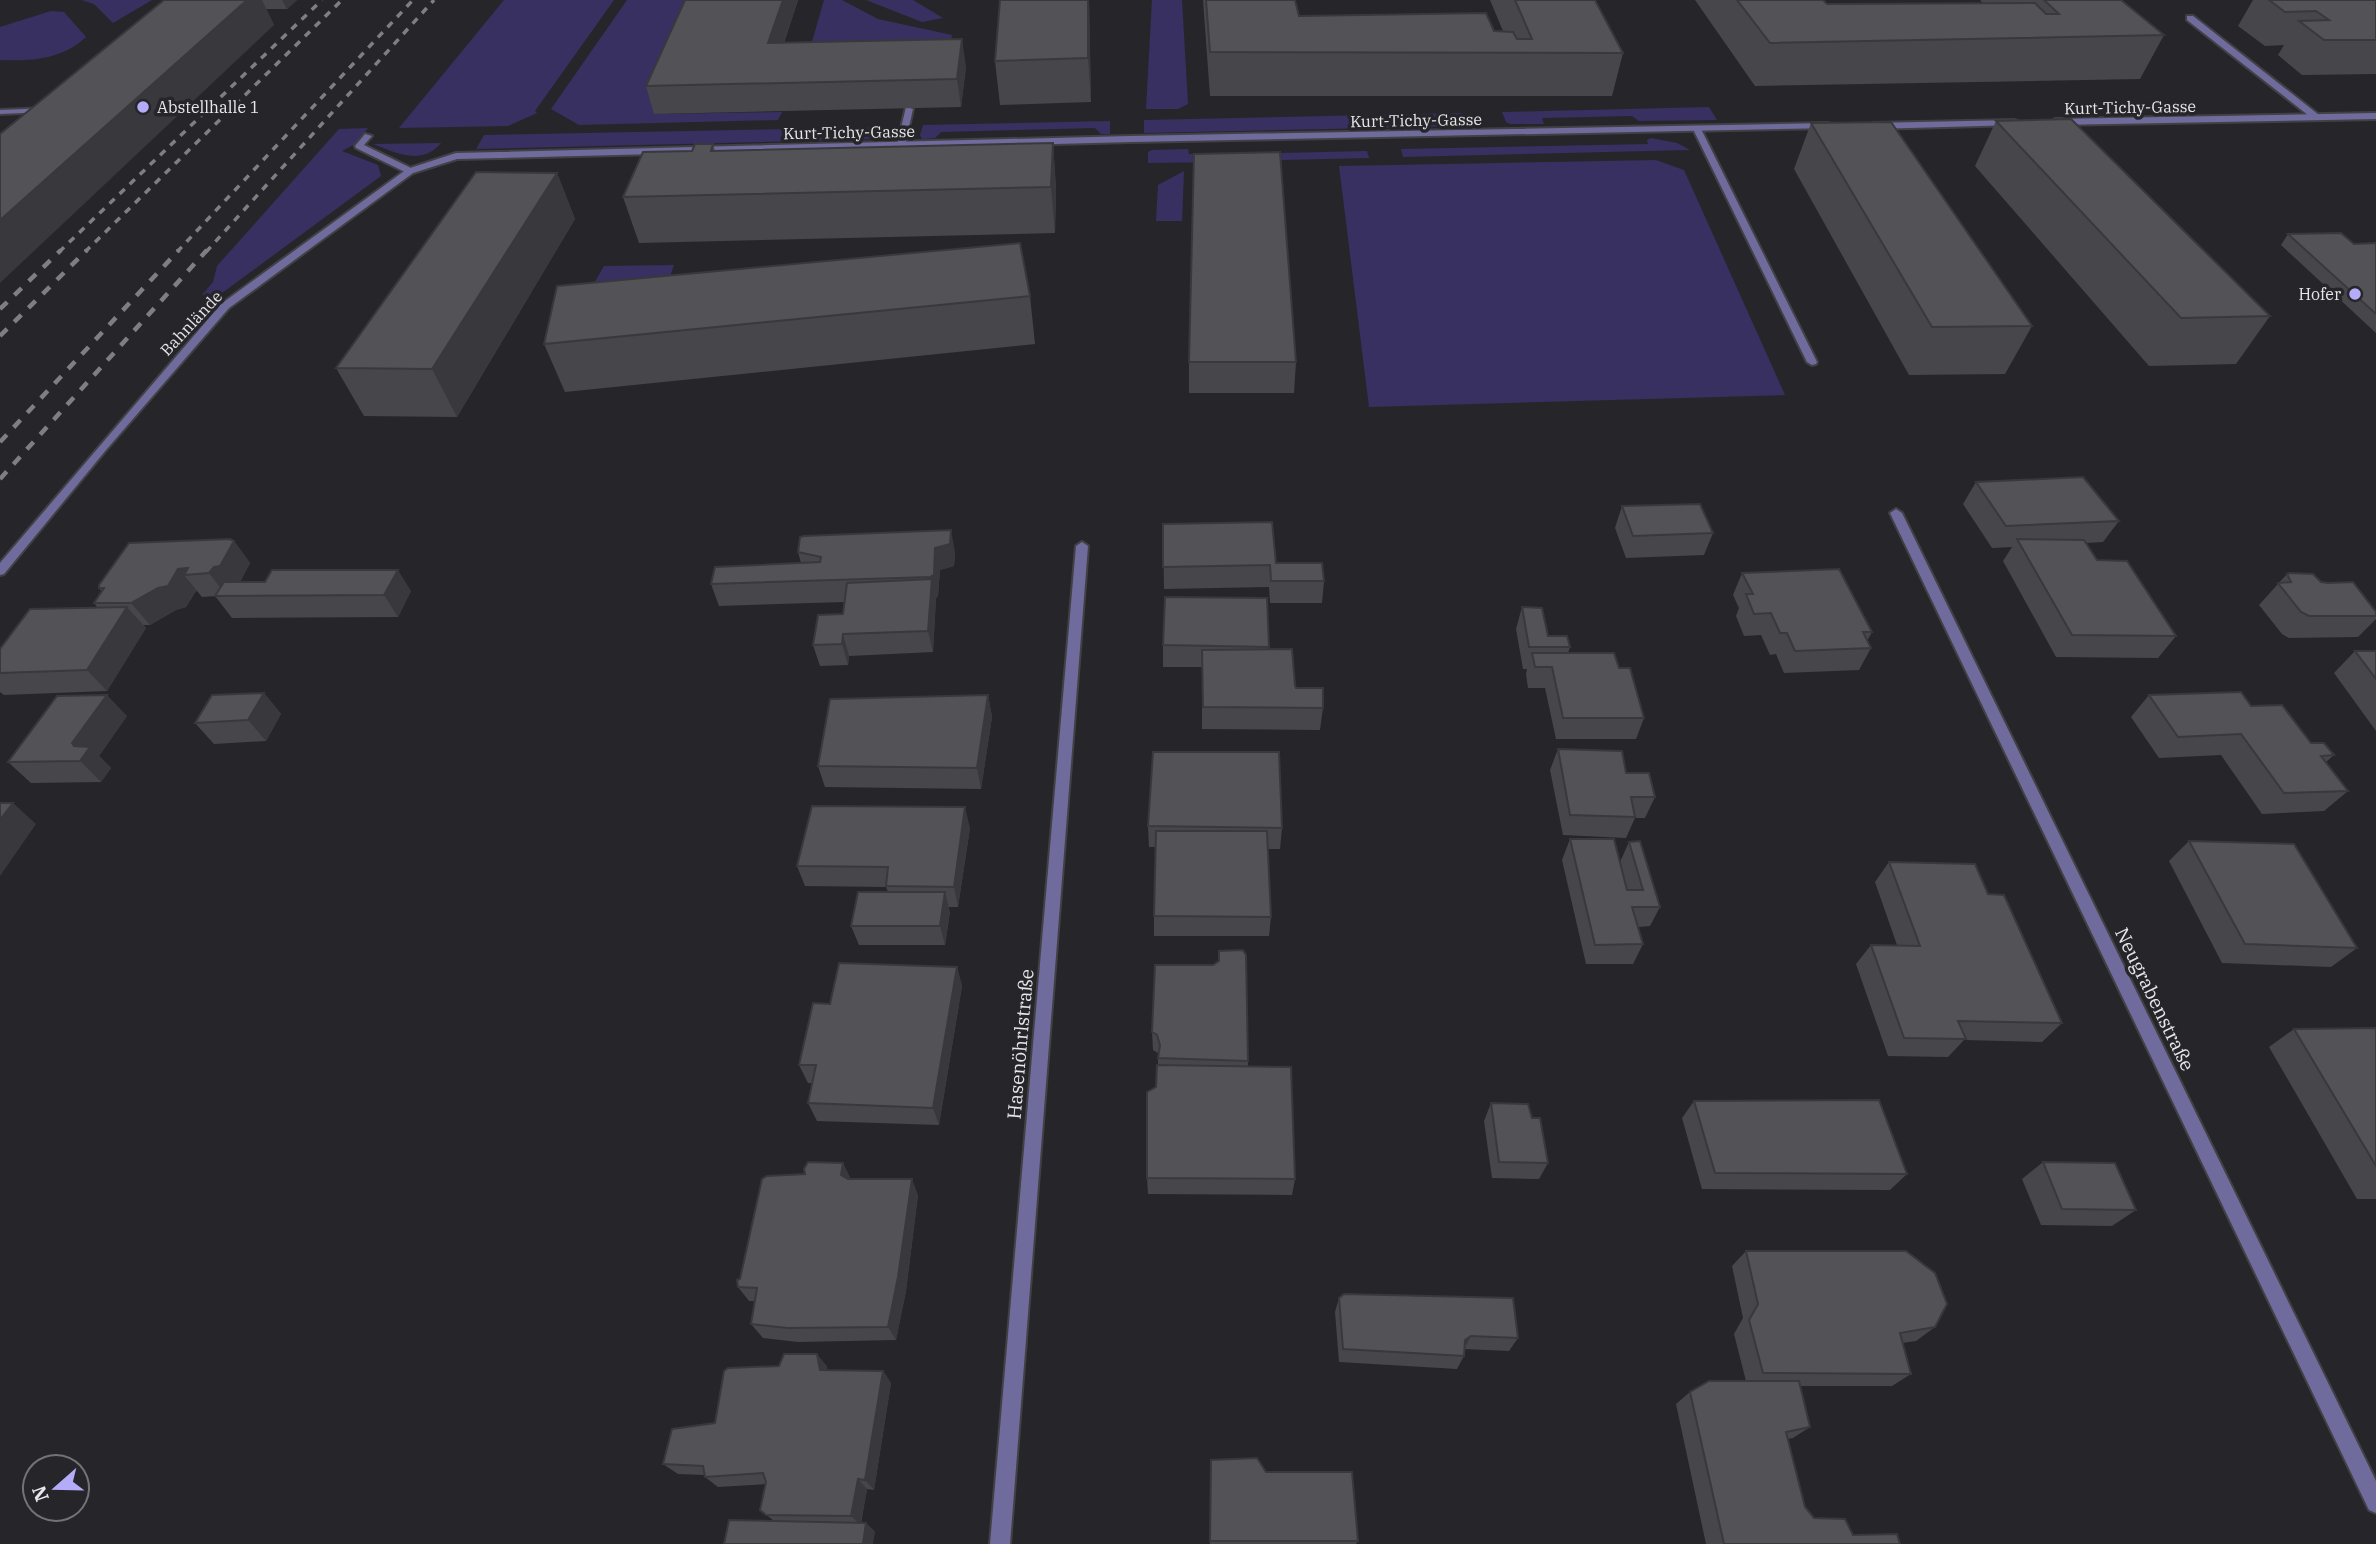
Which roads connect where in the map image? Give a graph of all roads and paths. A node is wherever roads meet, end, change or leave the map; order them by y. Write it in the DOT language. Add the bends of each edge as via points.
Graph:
graph roads {
  1 [pos="2190,18"];
  2 [pos="52,109"];
  3 [pos="909,109"];
  4 [pos="0,112"];
  5 [pos="2376,116"];
  6 [pos="2316,117"];
  7 [pos="2050,122"];
  8 [pos="2023,123"];
  9 [pos="1846,126"];
  10 [pos="1859,126"];
  11 [pos="1697,129"];
  12 [pos="368,136"];
  13 [pos="901,145"];
  14 [pos="456,156"];
  15 [pos="410,171"];
  16 [pos="1812,362"];
  17 [pos="1896,513"];
  18 [pos="1082,547"];
  19 [pos="0,571"];
  20 [pos="2376,1503"];
  21 [pos="1000,1544"];
  1 -- 6 [label="street"];
  2 -- 4 [label="street"];
  3 -- 13 [label="street"];
  5 -- 6 [label="street, Kurt-Tichy-Gasse"];
  6 -- 7 [label="street, Kurt-Tichy-Gasse"];
  8 -- 10 [label="street"];
  9 -- 11 [label="street, Kurt-Tichy-Gasse"];
  11 -- 13 [label="street, Kurt-Tichy-Gasse"];
  11 -- 16 [label="street"];
  12 -- 15 [label="street" via="359,146"];
  13 -- 14 [label="street, Kurt-Tichy-Gasse"];
  14 -- 15 [label="street, Bahnlände"];
  15 -- 19 [label="street, Bahnlände" via="225,306"];
  17 -- 20 [label="street, Neugrabenstraße"];
  18 -- 21 [label="street, Hasenöhrlstraße"];
}
